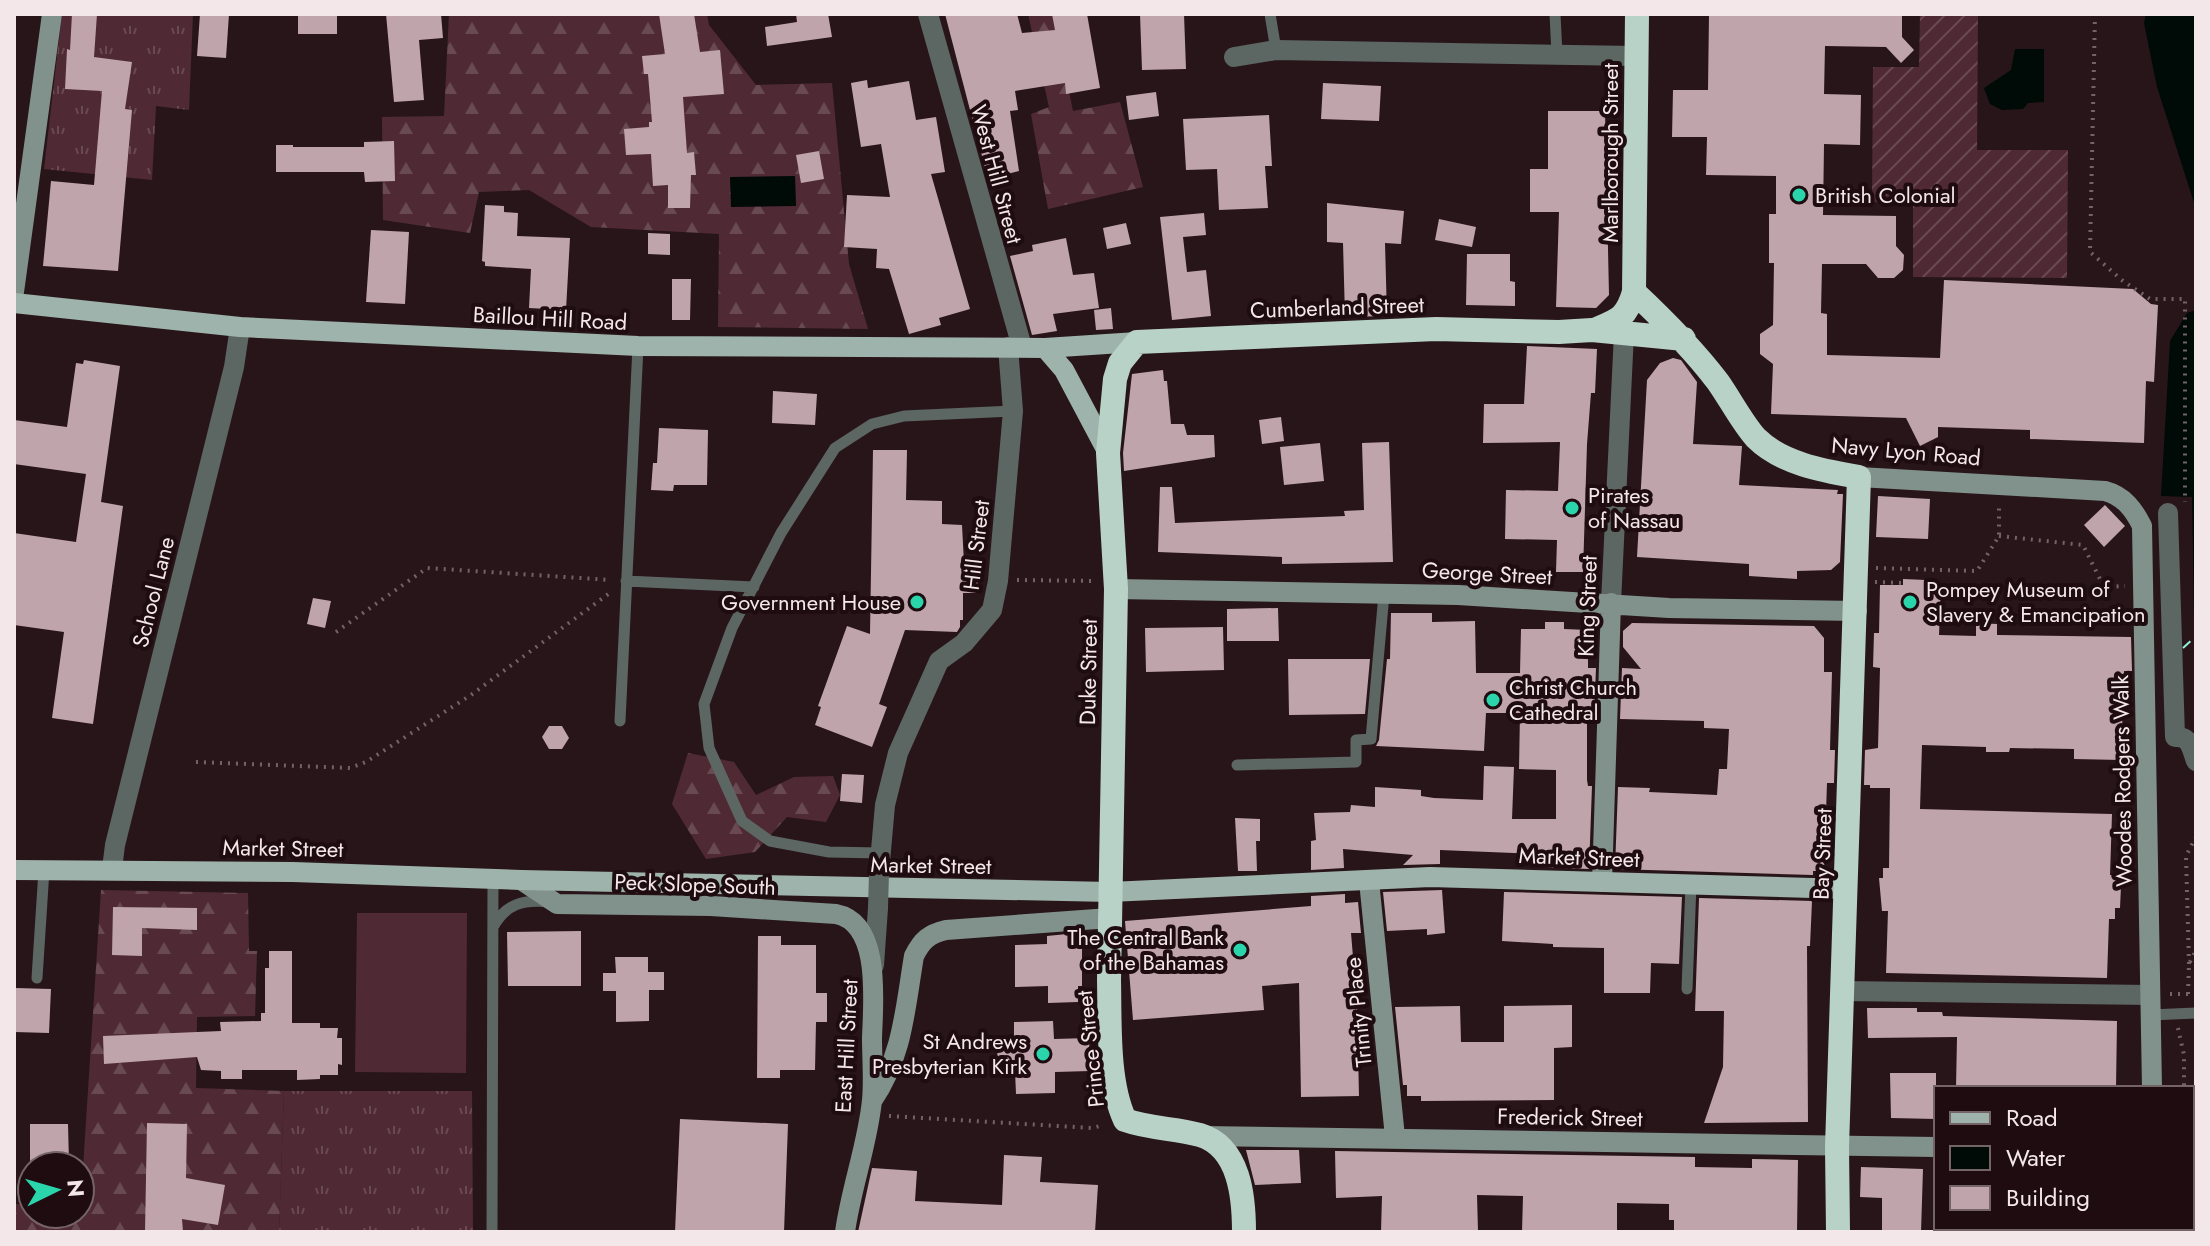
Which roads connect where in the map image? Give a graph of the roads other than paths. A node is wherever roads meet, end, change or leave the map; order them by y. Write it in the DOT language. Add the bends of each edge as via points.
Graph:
graph roads {
  1 [pos="52,14"];
  2 [pos="928,14"];
  3 [pos="1270,14"];
  4 [pos="1555,14"];
  5 [pos="1637,14"];
  6 [pos="1276,50"];
  7 [pos="1557,55"];
  8 [pos="1636,56"];
  9 [pos="1234,57"];
  10 [pos="14,292"];
  11 [pos="1634,292"];
  12 [pos="14,303"];
  13 [pos="240,327"];
  14 [pos="1592,330"];
  15 [pos="1624,333"];
  16 [pos="1684,339"];
  17 [pos="1137,342"];
  18 [pos="1085,345"];
  19 [pos="638,346"];
  20 [pos="1015,347"];
  21 [pos="1045,348"];
  22 [pos="1013,411"];
  23 [pos="1108,453"];
  24 [pos="1859,477"];
  25 [pos="2105,491"];
  26 [pos="2168,513"];
  27 [pos="626,581"];
  28 [pos="1108,585"];
  29 [pos="754,587"];
  30 [pos="1384,594"];
  31 [pos="1611,603"];
  32 [pos="1857,611"];
  33 [pos="620,721"];
  34 [pos="2196,761"];
  35 [pos="1237,765"];
  36 [pos="880,863"];
  37 [pos="112,869"];
  38 [pos="14,870"];
  39 [pos="44,870"];
  40 [pos="493,879"];
  41 [pos="521,880"];
  42 [pos="1369,881"];
  43 [pos="1602,882"];
  44 [pos="1691,884"];
  45 [pos="1847,889"];
  46 [pos="1110,892"];
  47 [pos="557,904"];
  48 [pos="878,908"];
  49 [pos="1110,918"];
  50 [pos="492,929"];
  51 [pos="873,969"];
  52 [pos="37,978"];
  53 [pos="1687,989"];
  54 [pos="1843,991"];
  55 [pos="2150,1005"];
  56 [pos="2196,1013"];
  57 [pos="2152,1086"];
  58 [pos="872,1101"];
  59 [pos="1203,1136"];
  60 [pos="1395,1137"];
  61 [pos="1837,1147"];
  62 [pos="1934,1147"];
  63 [pos="492,1232"];
  64 [pos="845,1232"];
  65 [pos="1244,1232"];
  66 [pos="1838,1232"];
  1 -- 10 [label="main road"];
  2 -- 20 [label="street, West Hill Street" via="1014,325"];
  3 -- 6 [label="lane"];
  4 -- 7 [label="lane"];
  5 -- 8 [label="highway, Marlborough Street"];
  6 -- 7 [label="street"];
  6 -- 9 [label="street"];
  7 -- 8 [label="street"];
  8 -- 11 [label="highway, Marlborough Street"];
  11 -- 14 [label="highway, Cumberland Street" via="1621,318"];
  11 -- 16 [label="highway, Navy Lyon Road"];
  12 -- 13 [label="main road, Baillou Hill Road"];
  13 -- 19 [label="main road, Baillou Hill Road"];
  13 -- 37 [label="street, School Lane"];
  14 -- 15 [label="highway, Cumberland Street"];
  14 -- 17 [label="highway, Cumberland Street" via="1436,329"];
  15 -- 16 [label="highway, Cumberland Street"];
  15 -- 31 [label="street, King Street"];
  16 -- 24 [label="highway, Navy Lyon Road" via="1757,438 1817,470"];
  17 -- 18 [label="main road, Cumberland Street"];
  17 -- 23 [label="highway, Duke Street" via="1115,379"];
  18 -- 21 [label="main road, Baillou Hill Road"];
  19 -- 20 [label="main road, Baillou Hill Road"];
  19 -- 27 [label="lane"];
  20 -- 21 [label="main road, Baillou Hill Road"];
  20 -- 22 [label="street, Hill Street"];
  21 -- 23 [label="main road, Duke Street" via="1064,370"];
  22 -- 29 [label="lane" via="904,416 872,424 835,448"];
  22 -- 36 [label="street, Hill Street" via="992,610 964,643 939,661 898,753 885,805"];
  23 -- 28 [label="highway, Duke Street"];
  24 -- 25 [label="main road, Navy Lyon Road"];
  24 -- 32 [label="highway, Bay Street"];
  25 -- 55 [label="main road, Woodes Rodgers Walk" via="2134,511 2142,526"];
  26 -- 34 [label="street" via="2175,737 2189,740"];
  27 -- 29 [label="lane"];
  27 -- 33 [label="lane"];
  28 -- 30 [label="main road, George Street"];
  28 -- 46 [label="highway, Duke Street"];
  29 -- 36 [label="lane" via="732,628 704,704 709,748 742,821 770,841"];
  30 -- 31 [label="main road, George Street"];
  30 -- 35 [label="lane" via="1371,739 1356,740 1356,762"];
  31 -- 32 [label="main road, George Street"];
  31 -- 43 [label="main road, King Street"];
  32 -- 45 [label="highway, Bay Street"];
  36 -- 48 [label="street, Hill Street, bridge"];
  37 -- 39 [label="main road, Market Street"];
  37 -- 40 [label="main road, Market Street"];
  38 -- 39 [label="main road, Market Street"];
  39 -- 52 [label="lane"];
  40 -- 41 [label="main road, Market Street"];
  40 -- 50 [label="lane"];
  41 -- 46 [label="main road, Market Street"];
  41 -- 47 [label="main road"];
  42 -- 43 [label="main road, Market Street" via="1430,877"];
  42 -- 46 [label="main road, Market Street"];
  42 -- 60 [label="main road, Trinity Place"];
  43 -- 44 [label="main road, Market Street"];
  44 -- 45 [label="main road, Market Street"];
  44 -- 53 [label="lane"];
  45 -- 54 [label="highway, Bay Street"];
  46 -- 49 [label="highway, Prince Street"];
  47 -- 50 [label="lane, Peck Slope South" via="515,904 500,914"];
  47 -- 51 [label="main road, Peck Slope South" via="711,906 848,917 863,935"];
  48 -- 51 [label="street, East Hill Street"];
  49 -- 58 [label="main road" via="931,934 914,956 899,1046 888,1078"];
  49 -- 59 [label="highway, Prince Street" via="1111,1041 1122,1114 1135,1124"];
  50 -- 63 [label="lane"];
  51 -- 58 [label="main road, East Hill Street"];
  54 -- 55 [label="street"];
  54 -- 61 [label="highway, Bay Street"];
  55 -- 56 [label="lane" via="2177,1015"];
  55 -- 57 [label="main road, Woodes Rodgers Walk"];
  58 -- 64 [label="main road, East Hill Street"];
  59 -- 60 [label="main road, Frederick Street"];
  59 -- 65 [label="highway" via="1232,1161 1241,1187"];
  60 -- 61 [label="main road, Frederick Street"];
  61 -- 62 [label="main road, Frederick Street"];
  61 -- 66 [label="highway, Bay Street"];
}
